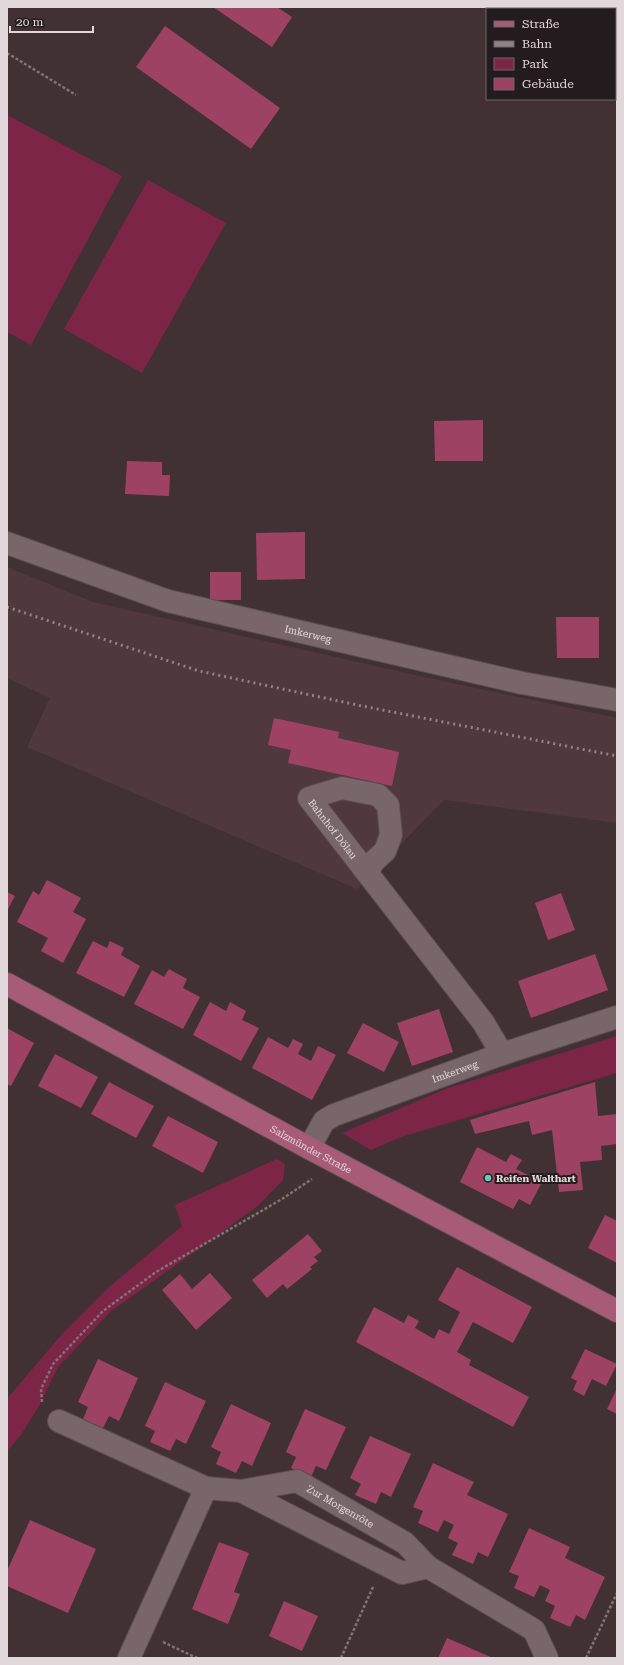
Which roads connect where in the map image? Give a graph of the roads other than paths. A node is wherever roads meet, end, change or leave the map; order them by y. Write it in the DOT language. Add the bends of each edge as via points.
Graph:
graph roads {
  1 [pos="7,543"];
  2 [pos="617,700"];
  3 [pos="369,875"];
  4 [pos="7,984"];
  5 [pos="617,1017"];
  6 [pos="502,1054"];
  7 [pos="309,1148"];
  8 [pos="617,1311"];
  9 [pos="59,1421"];
  10 [pos="206,1488"];
  11 [pos="241,1491"];
  12 [pos="428,1567"];
  13 [pos="129,1658"];
  14 [pos="547,1658"];
  1 -- 2 [label="street, Imkerweg" via="168,601 522,683"];
  3 -- 6 [label="street" via="483,1022"];
  4 -- 7 [label="main road, Salzmünder Straße"];
  5 -- 6 [label="street, Imkerweg"];
  6 -- 7 [label="street, Imkerweg" via="334,1115 324,1121"];
  7 -- 8 [label="main road, Salzmünder Straße"];
  9 -- 10 [label="street, Zur Morgenröte"];
  10 -- 11 [label="street, Zur Morgenröte"];
  10 -- 13 [label="street"];
  11 -- 12 [label="street, Zur Morgenröte" via="402,1573"];
  11 -- 12 [label="street, Zur Morgenröte" via="297,1481 406,1543"];
  12 -- 14 [label="street, Zur Morgenröte" via="534,1630"];
}
